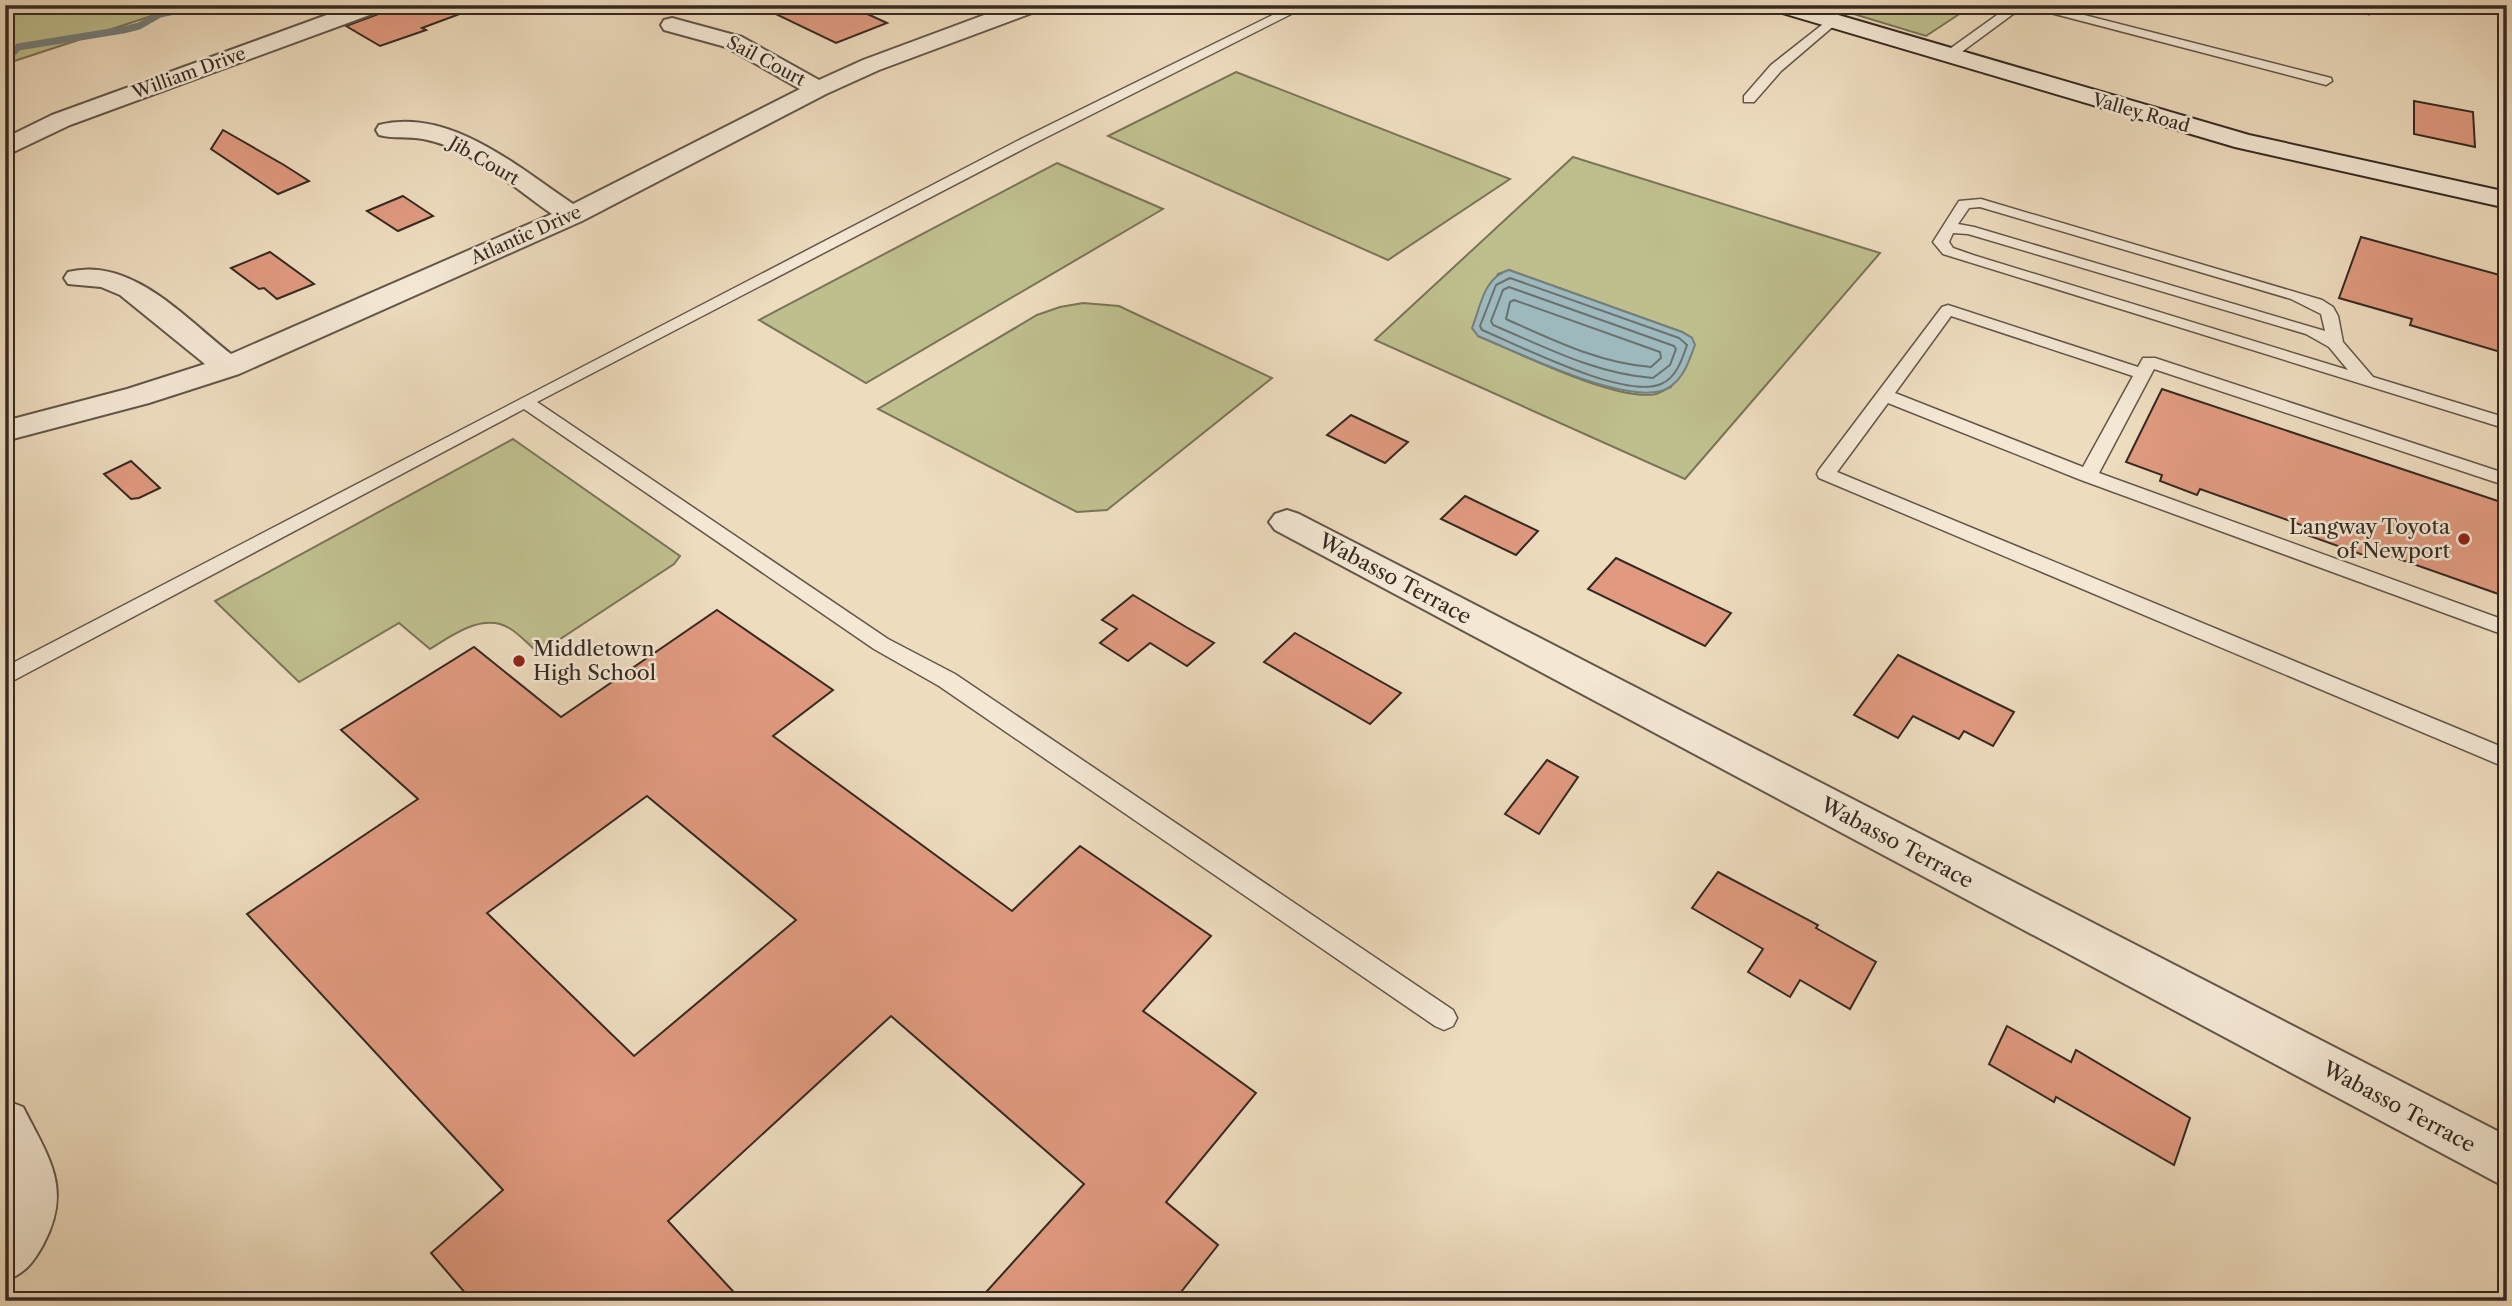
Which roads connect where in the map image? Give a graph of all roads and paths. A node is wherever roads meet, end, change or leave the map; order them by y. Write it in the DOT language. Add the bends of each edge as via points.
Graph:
graph roads {
  1 [pos="375,5"];
  2 [pos="1032,5"];
  3 [pos="1303,5"];
  4 [pos="1780,5"];
  5 [pos="2019,5"];
  6 [pos="2030,5"];
  7 [pos="2351,5"];
  8 [pos="2494,5"];
  9 [pos="2507,8"];
  10 [pos="2369,9"];
  11 [pos="1832,21"];
  12 [pos="672,25"];
  13 [pos="1948,56"];
  14 [pos="2326,81"];
  15 [pos="818,89"];
  16 [pos="1749,99"];
  17 [pos="388,130"];
  18 [pos="5,148"];
  19 [pos="2507,200"];
  20 [pos="572,215"];
  21 [pos="1948,228"];
  22 [pos="78,278"];
  23 [pos="2335,343"];
  24 [pos="228,367"];
  25 [pos="2143,374"];
  26 [pos="2368,382"];
  27 [pos="1884,395"];
  28 [pos="525,402"];
  29 [pos="2507,424"];
  30 [pos="5,431"];
  31 [pos="2088,476"];
  32 [pos="2507,480"];
  33 [pos="1287,522"];
  34 [pos="2507,629"];
  35 [pos="5,677"];
  36 [pos="2507,759"];
  37 [pos="1444,1018"];
  38 [pos="5,1124"];
  39 [pos="2507,1163"];
  40 [pos="5,1254"];
  1 -- 18 [label="street, William Drive" via="61,120"];
  2 -- 15 [label="street, Atlantic Drive"];
  3 -- 28 [label="lane" via="1028,141"];
  4 -- 11 [label="street, Valley Road"];
  5 -- 13 [label="lane"];
  6 -- 14 [label="lane"];
  7 -- 10 [label="lane"];
  8 -- 9 [label="lane"];
  11 -- 13 [label="street, Valley Road"];
  11 -- 16 [label="lane" via="1776,68"];
  12 -- 15 [label="street, Sail Court" via="734,43"];
  13 -- 19 [label="street, Valley Road" via="2244,142"];
  15 -- 20 [label="street, Atlantic Drive"];
  17 -- 20 [label="street, Jib Court" via="424,132 449,140"];
  20 -- 24 [label="street, Atlantic Drive"];
  21 -- 23 [label="lane" via="2032,247 2312,331"];
  21 -- 23 [label="lane" via="1964,204 1982,204 2297,296 2328,310"];
  21 -- 26 [label="lane" via="1941,242 1948,251"];
  22 -- 24 [label="street" via="106,278 130,289"];
  23 -- 26 [label="lane"];
  24 -- 30 [label="street, Atlantic Drive"];
  25 -- 27 [label="lane" via="1948,310"];
  25 -- 31 [label="lane"];
  25 -- 32 [label="lane" via="2149,362"];
  26 -- 29 [label="lane"];
  27 -- 31 [label="lane"];
  27 -- 36 [label="lane" via="1826,474"];
  28 -- 35 [label="lane"];
  28 -- 37 [label="lane" via="881,644 947,680"];
  31 -- 34 [label="lane"];
  33 -- 39 [label="street, Wabasso Terrace"];
  38 -- 40 [label="street" via="33,1183 34,1207 22,1235"];
}
